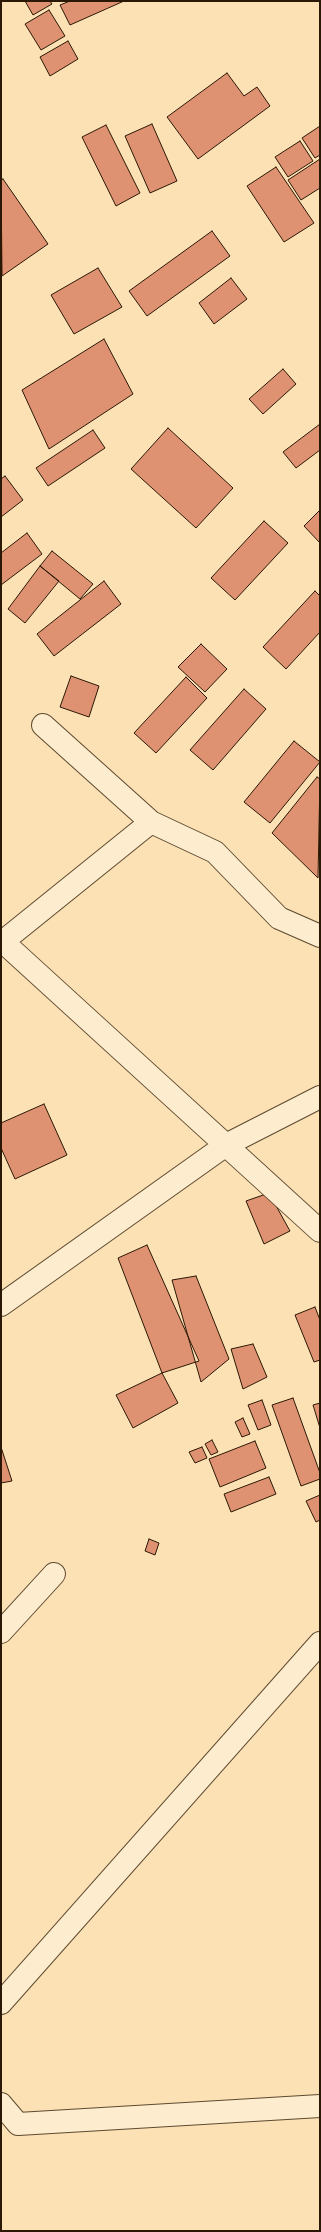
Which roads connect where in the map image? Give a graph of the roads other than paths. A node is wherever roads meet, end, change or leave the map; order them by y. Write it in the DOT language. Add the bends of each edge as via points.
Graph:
graph roads {
  1 [pos="43,725"];
  2 [pos="151,822"];
  3 [pos="320,936"];
  4 [pos="2,942"];
  5 [pos="320,1097"];
  6 [pos="226,1145"];
  7 [pos="320,1231"];
  8 [pos="1,1305"];
  9 [pos="54,1574"];
  10 [pos="1,1632"];
  11 [pos="320,1643"];
  12 [pos="1,2003"];
  13 [pos="1,2104"];
  14 [pos="320,2106"];
  1 -- 2 [label="street"];
  2 -- 3 [label="street" via="215,852 279,918"];
  2 -- 4 [label="street"];
  4 -- 6 [label="street"];
  5 -- 6 [label="street"];
  6 -- 7 [label="street"];
  6 -- 8 [label="street"];
  9 -- 10 [label="street"];
  11 -- 12 [label="street"];
  13 -- 14 [label="street" via="18,2124"];
}
